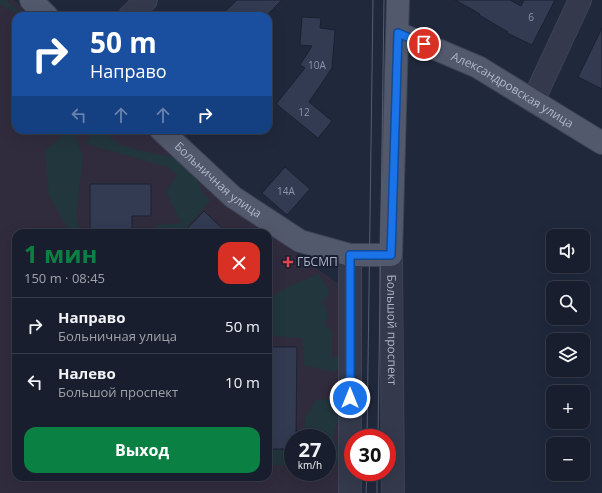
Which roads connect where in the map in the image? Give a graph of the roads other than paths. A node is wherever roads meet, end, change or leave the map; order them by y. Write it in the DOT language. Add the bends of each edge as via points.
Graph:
graph roads {
  1 [pos="31,0"];
  2 [pos="146,0"];
  3 [pos="398,0"];
  4 [pos="580,0"];
  5 [pos="43,12"];
  6 [pos="134,12"];
  7 [pos="398,33"];
  8 [pos="533,101"];
  9 [pos="165,134"];
  10 [pos="602,143"];
  11 [pos="350,255"];
  12 [pos="391,255"];
  13 [pos="350,493"];
  14 [pos="393,493"];
  1 -- 5 [label="main road"];
  2 -- 6 [label="street"];
  3 -- 7 [label="main road, Большой проспект"];
  4 -- 8 [label="street"];
  7 -- 8 [label="main road, Александровская улица" via="478,67"];
  7 -- 12 [label="main road, Большой проспект"];
  8 -- 10 [label="main road, Александровская улица"];
  9 -- 11 [label="main road, Больничная улица" via="233,197 300,241"];
  11 -- 12 [label="main road, Больничная улица"];
  11 -- 13 [label="street"];
  12 -- 14 [label="street, Большой проспект"];
}
